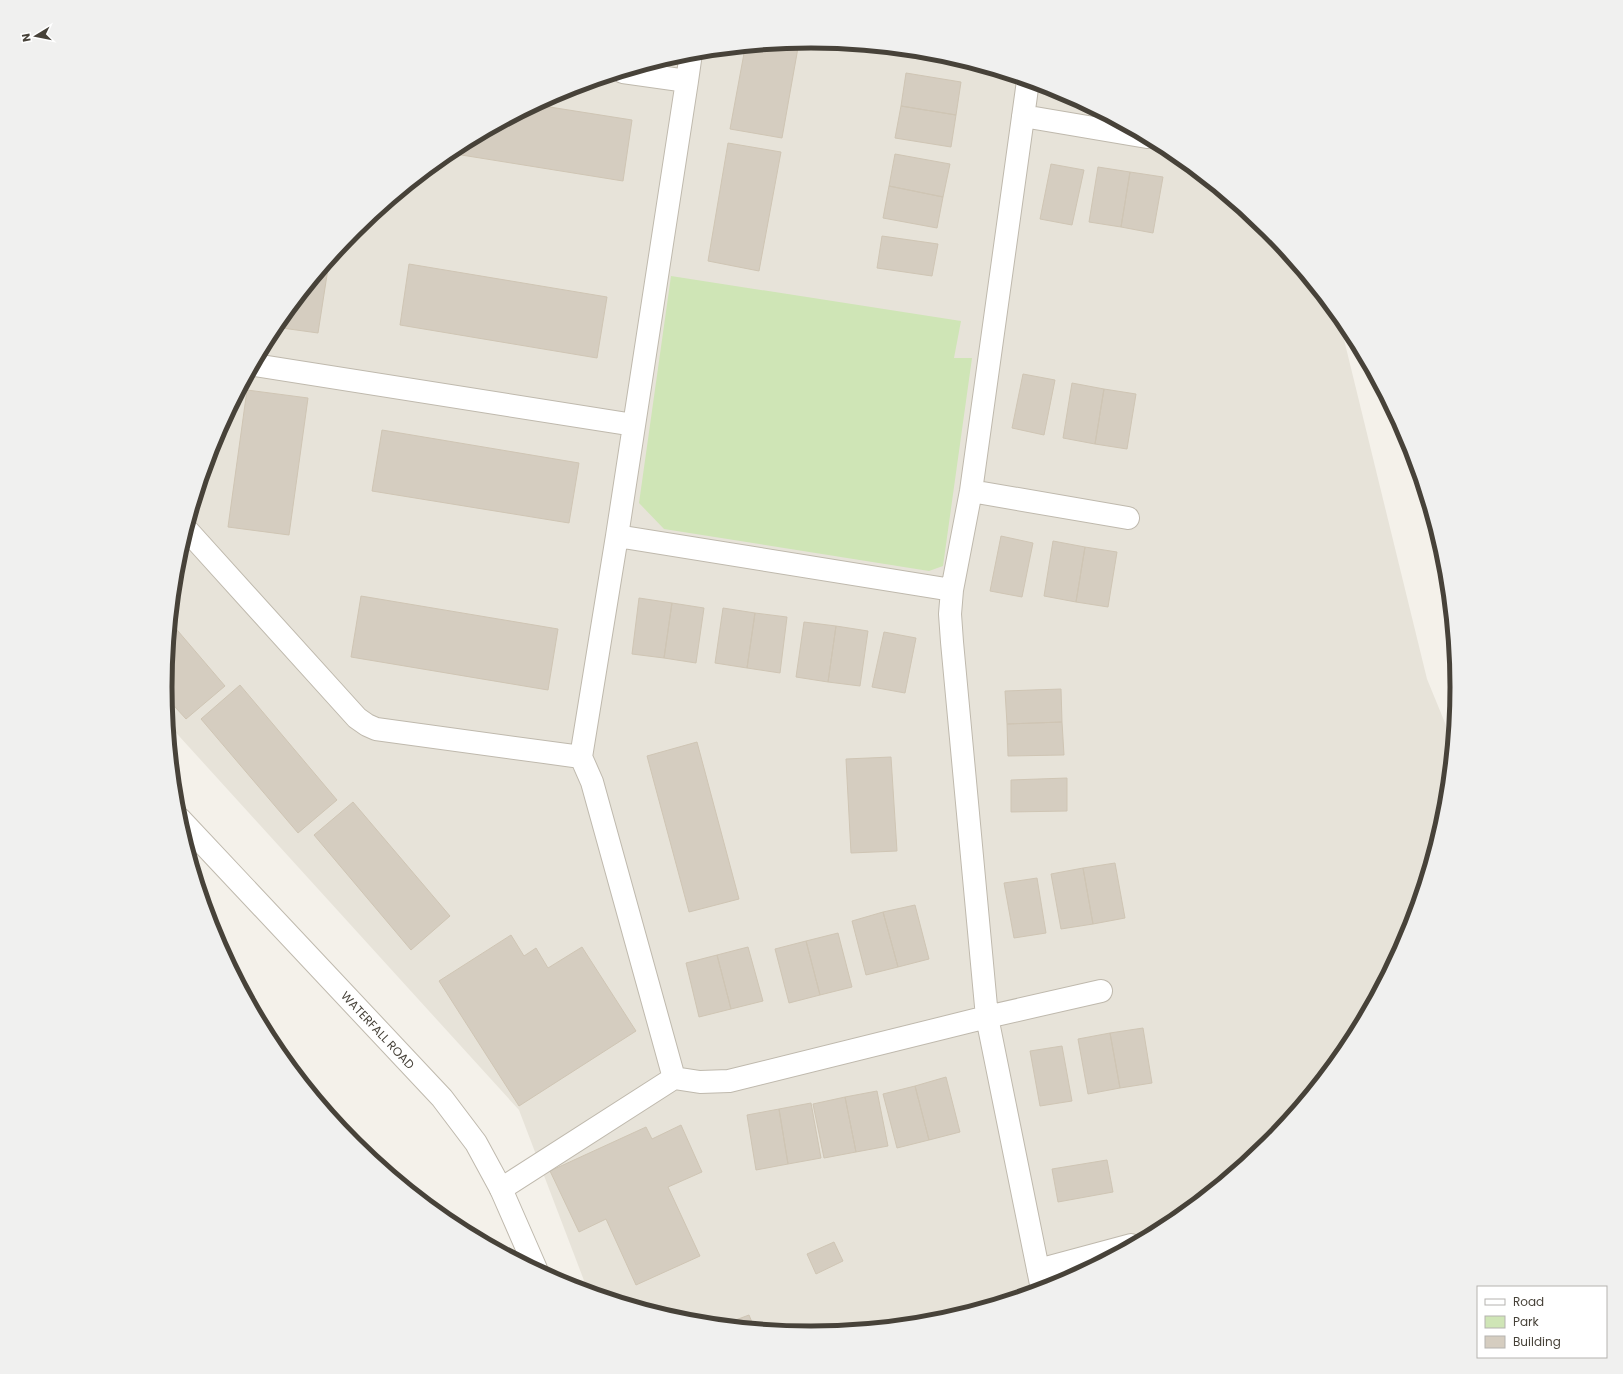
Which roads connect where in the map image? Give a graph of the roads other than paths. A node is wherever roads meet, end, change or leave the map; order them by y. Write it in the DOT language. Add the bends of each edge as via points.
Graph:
graph roads {
  1 [pos="690,59"];
  2 [pos="634,74"];
  3 [pos="687,81"];
  4 [pos="1027,86"];
  5 [pos="1023,116"];
  6 [pos="1132,134"];
  7 [pos="259,366"];
  8 [pos="634,425"];
  9 [pos="971,490"];
  10 [pos="1128,518"];
  11 [pos="191,535"];
  12 [pos="617,536"];
  13 [pos="952,590"];
  14 [pos="581,757"];
  15 [pos="189,828"];
  16 [pos="1101,991"];
  17 [pos="986,1017"];
  18 [pos="674,1078"];
  19 [pos="501,1189"];
  20 [pos="1101,1256"];
  21 [pos="533,1262"];
  22 [pos="1040,1279"];
  1 -- 3 [label="street"];
  2 -- 3 [label="street"];
  3 -- 8 [label="street"];
  4 -- 5 [label="street"];
  5 -- 6 [label="street"];
  5 -- 9 [label="street"];
  7 -- 8 [label="street"];
  8 -- 12 [label="street"];
  9 -- 10 [label="street"];
  9 -- 13 [label="street"];
  11 -- 14 [label="street" via="357,718 367,725 376,729"];
  12 -- 13 [label="street"];
  12 -- 14 [label="street"];
  13 -- 17 [label="street" via="951,636"];
  14 -- 18 [label="street" via="592,782"];
  15 -- 19 [label="street, WATERFALL ROAD" via="442,1098 476,1143"];
  16 -- 17 [label="street"];
  17 -- 18 [label="street" via="729,1081 700,1082"];
  17 -- 22 [label="street"];
  18 -- 19 [label="street"];
  19 -- 21 [label="street, WATERFALL ROAD"];
  20 -- 22 [label="street"];
}
